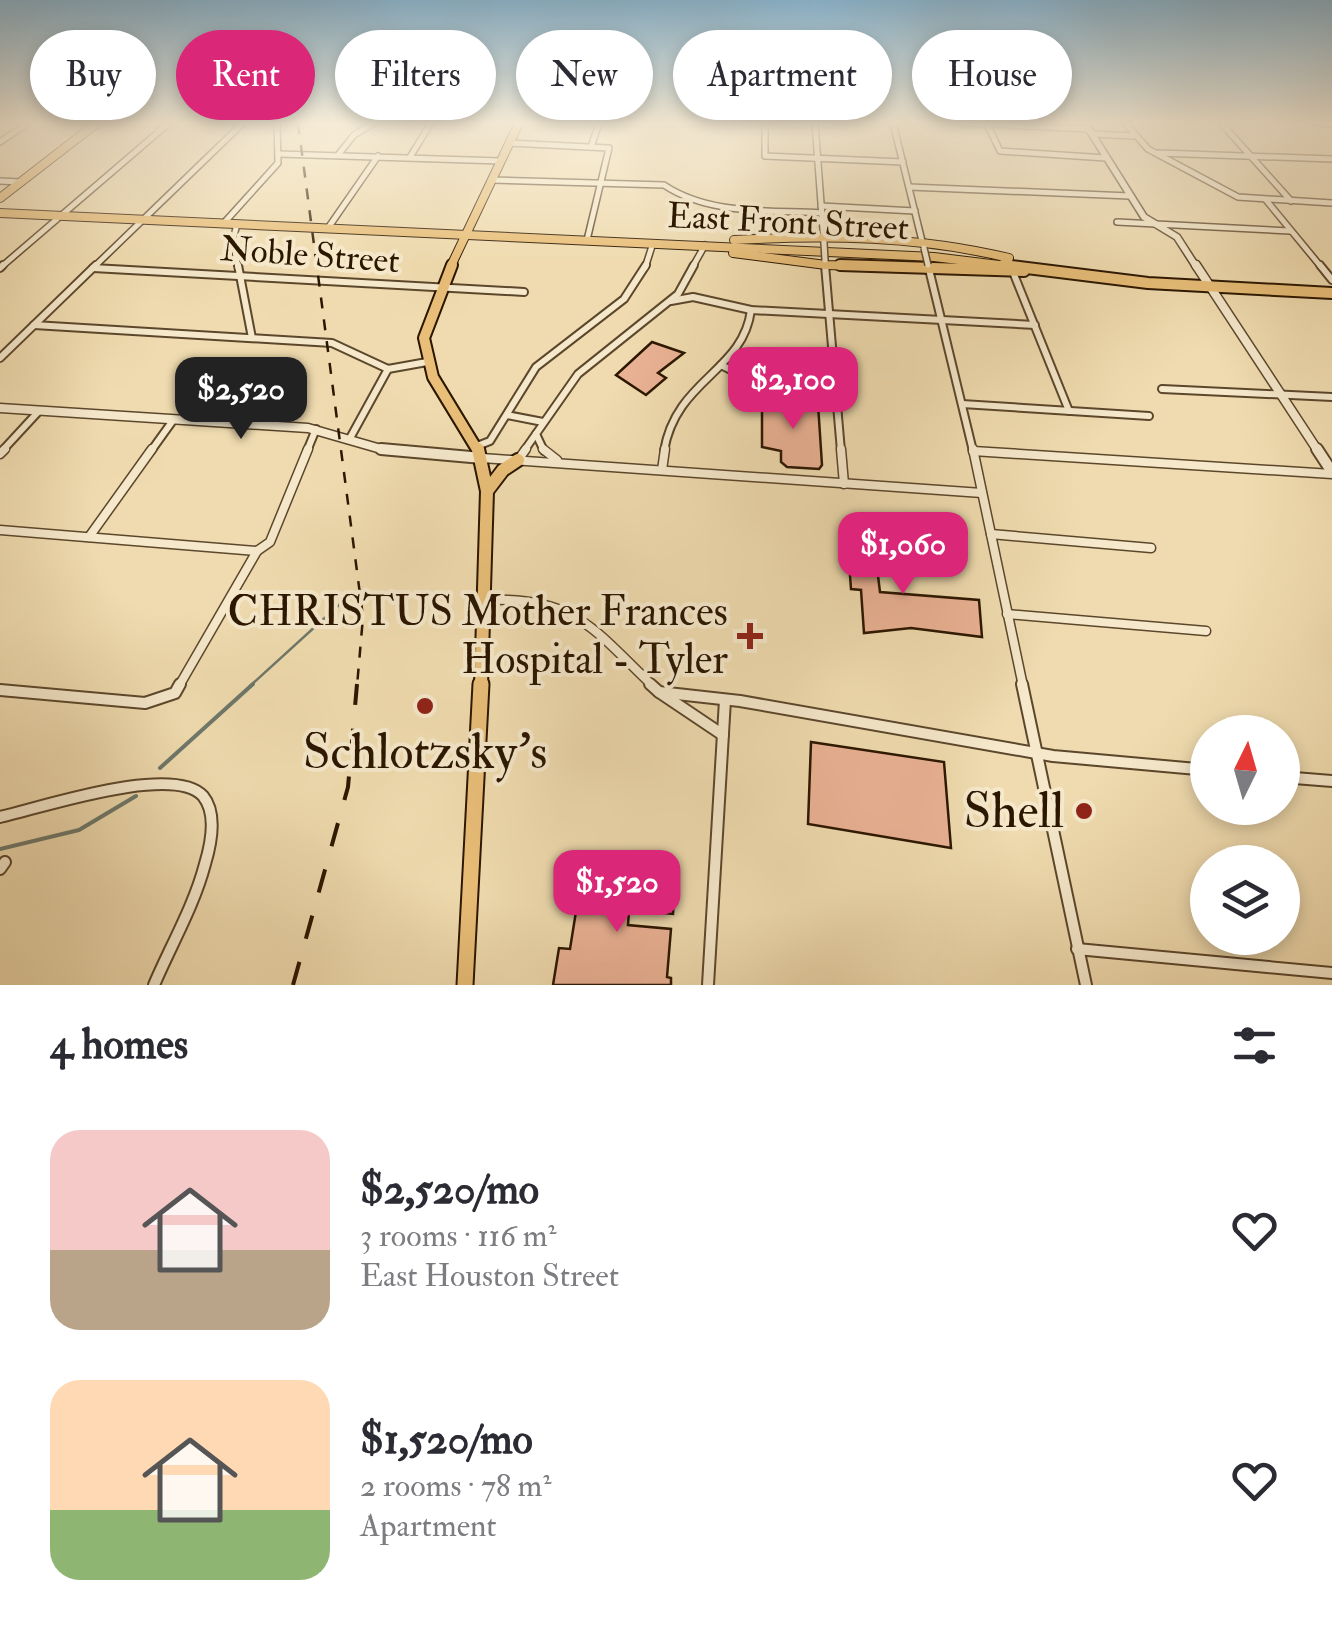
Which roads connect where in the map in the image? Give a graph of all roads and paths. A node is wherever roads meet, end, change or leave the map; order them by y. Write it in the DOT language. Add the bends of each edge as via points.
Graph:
graph roads {
  1 [pos="37,169"];
  2 [pos="116,169"];
  3 [pos="196,169"];
  4 [pos="273,169"];
  5 [pos="369,169"];
  6 [pos="497,169"];
  7 [pos="604,169"];
  8 [pos="818,169"];
  9 [pos="905,169"];
  10 [pos="1113,169"];
  11 [pos="1184,169"];
  12 [pos="1262,169"];
  13 [pos="492,180"];
  14 [pos="0,181"];
  15 [pos="20,182"];
  16 [pos="600,184"];
  17 [pos="909,187"];
  18 [pos="1130,196"];
  19 [pos="0,198"];
  20 [pos="1266,200"];
  21 [pos="1291,201"];
  22 [pos="1332,203"];
  23 [pos="821,209"];
  24 [pos="914,210"];
  25 [pos="0,213"];
  26 [pos="61,216"];
  27 [pos="143,220"];
  28 [pos="1116,222"];
  29 [pos="222,224"];
  30 [pos="237,224"];
  31 [pos="1153,224"];
  32 [pos="328,228"];
  33 [pos="1290,232"];
  34 [pos="467,234"];
  35 [pos="586,240"];
  36 [pos="824,241"];
  37 [pos="653,243"];
  38 [pos="923,245"];
  39 [pos="705,246"];
  40 [pos="825,263"];
  41 [pos="1034,267"];
  42 [pos="0,268"];
  43 [pos="93,268"];
  44 [pos="928,268"];
  45 [pos="1013,272"];
  46 [pos="1084,274"];
  47 [pos="241,275"];
  48 [pos="1332,280"];
  49 [pos="684,287"];
  50 [pos="1211,287"];
  51 [pos="441,288"];
  52 [pos="524,292"];
  53 [pos="1332,292"];
  54 [pos="693,297"];
  55 [pos="670,301"];
  56 [pos="752,310"];
  57 [pos="830,314"];
  58 [pos="942,320"];
  59 [pos="34,325"];
  60 [pos="1035,325"];
  61 [pos="252,338"];
  62 [pos="0,358"];
  63 [pos="427,362"];
  64 [pos="721,365"];
  65 [pos="388,369"];
  66 [pos="1162,389"];
  67 [pos="836,395"];
  68 [pos="1281,395"];
  69 [pos="1332,397"];
  70 [pos="962,404"];
  71 [pos="0,408"];
  72 [pos="39,410"];
  73 [pos="1068,412"];
  74 [pos="507,415"];
  75 [pos="1149,416"];
  76 [pos="174,419"];
  77 [pos="544,422"];
  78 [pos="316,429"];
  79 [pos="536,434"];
  80 [pos="349,440"];
  81 [pos="973,451"];
  82 [pos="480,452"];
  83 [pos="0,454"];
  84 [pos="518,460"];
  85 [pos="564,463"];
  86 [pos="662,470"];
  87 [pos="1332,473"];
  88 [pos="844,484"];
  89 [pos="486,491"];
  90 [pos="982,493"];
  91 [pos="0,530"];
  92 [pos="990,534"];
  93 [pos="89,537"];
  94 [pos="1151,548"];
  95 [pos="257,550"];
  96 [pos="484,600"];
  97 [pos="1006,614"];
  98 [pos="1206,630"];
  99 [pos="0,690"];
  100 [pos="659,692"];
  101 [pos="725,700"];
  102 [pos="723,735"];
  103 [pos="1034,754"];
  104 [pos="1190,768"];
  105 [pos="1300,778"];
  106 [pos="1332,781"];
  107 [pos="0,816"];
  108 [pos="1076,949"];
  109 [pos="1332,973"];
  110 [pos="154,985"];
  111 [pos="465,985"];
  112 [pos="708,985"];
  113 [pos="1086,985"];
  1 -- 15 [label="main road"];
  2 -- 26 [label="street"];
  3 -- 27 [label="street"];
  4 -- 29 [label="street"];
  5 -- 32 [label="street"];
  6 -- 13 [label="main road"];
  7 -- 16 [label="street"];
  8 -- 23 [label="street"];
  9 -- 17 [label="street"];
  10 -- 18 [label="street"];
  11 -- 20 [label="street" via="1238,197"];
  12 -- 21 [label="street"];
  13 -- 16 [label="street"];
  13 -- 34 [label="main road"];
  14 -- 15 [label="street"];
  15 -- 19 [label="main road"];
  16 -- 23 [label="street" via="664,185 721,207"];
  16 -- 35 [label="street"];
  17 -- 18 [label="street"];
  17 -- 24 [label="street"];
  18 -- 31 [label="street"];
  20 -- 21 [label="street"];
  20 -- 33 [label="street"];
  21 -- 22 [label="street"];
  23 -- 24 [label="street"];
  23 -- 36 [label="street"];
  24 -- 38 [label="street"];
  25 -- 26 [label="main road, East Front Street"];
  26 -- 27 [label="main road, East Front Street"];
  26 -- 42 [label="street"];
  27 -- 29 [label="main road, East Front Street"];
  27 -- 43 [label="street"];
  28 -- 31 [label="street"];
  29 -- 30 [label="main road, East Front Street"];
  30 -- 32 [label="main road, East Front Street"];
  30 -- 47 [label="street" via="233,240"];
  31 -- 33 [label="street"];
  31 -- 50 [label="street" via="1175,235"];
  32 -- 34 [label="main road, East Front Street"];
  33 -- 48 [label="street"];
  34 -- 35 [label="main road, East Front Street"];
  34 -- 51 [label="main road"];
  35 -- 37 [label="main road, East Front Street"];
  36 -- 38 [label="main road"];
  36 -- 39 [label="main road"];
  36 -- 40 [label="street, bridge"];
  37 -- 39 [label="main road, East Front Street"];
  37 -- 74 [label="street" via="639,286 545,358"];
  38 -- 41 [label="main road" via="978,250"];
  38 -- 44 [label="street, bridge"];
  39 -- 40 [label="main road"];
  39 -- 41 [label="main road, East Front Street"];
  39 -- 49 [label="street"];
  40 -- 44 [label="main road"];
  40 -- 57 [label="street"];
  41 -- 46 [label="main road, East Front Street"];
  43 -- 47 [label="street, Noble Street"];
  43 -- 59 [label="street"];
  44 -- 45 [label="main road"];
  44 -- 58 [label="street"];
  45 -- 46 [label="main road"];
  45 -- 60 [label="street"];
  46 -- 50 [label="main road, East Front Street"];
  47 -- 51 [label="street, Noble Street"];
  47 -- 61 [label="street"];
  49 -- 54 [label="street"];
  49 -- 55 [label="street"];
  50 -- 53 [label="main road, East Front Street"];
  50 -- 68 [label="street"];
  51 -- 52 [label="street, Noble Street"];
  51 -- 63 [label="main road" via="425,332"];
  54 -- 55 [label="street"];
  54 -- 56 [label="street"];
  55 -- 77 [label="street" via="598,355"];
  56 -- 57 [label="street"];
  56 -- 64 [label="street" via="747,337"];
  57 -- 58 [label="street"];
  57 -- 67 [label="street"];
  58 -- 60 [label="street"];
  58 -- 70 [label="street"];
  59 -- 61 [label="street"];
  59 -- 62 [label="street"];
  60 -- 73 [label="street"];
  61 -- 65 [label="street" via="338,343"];
  63 -- 65 [label="street"];
  63 -- 82 [label="main road"];
  64 -- 67 [label="street" via="753,381"];
  64 -- 86 [label="street" via="674,415"];
  65 -- 80 [label="street"];
  66 -- 68 [label="street"];
  67 -- 88 [label="street"];
  68 -- 69 [label="street"];
  68 -- 87 [label="street"];
  70 -- 73 [label="street"];
  70 -- 81 [label="street"];
  71 -- 72 [label="street"];
  72 -- 76 [label="street"];
  72 -- 83 [label="street"];
  73 -- 75 [label="street"];
  74 -- 77 [label="street"];
  74 -- 82 [label="street"];
  76 -- 78 [label="street"];
  76 -- 93 [label="street"];
  77 -- 79 [label="street"];
  78 -- 80 [label="street"];
  78 -- 95 [label="street" via="270,542"];
  79 -- 84 [label="street"];
  79 -- 85 [label="street" via="548,456"];
  80 -- 82 [label="street" via="393,451"];
  81 -- 87 [label="street"];
  81 -- 90 [label="street"];
  82 -- 84 [label="street"];
  82 -- 89 [label="main road"];
  84 -- 85 [label="street"];
  84 -- 89 [label="main road"];
  85 -- 86 [label="street"];
  86 -- 88 [label="street"];
  88 -- 90 [label="street"];
  89 -- 96 [label="main road"];
  90 -- 92 [label="street"];
  91 -- 93 [label="street"];
  92 -- 94 [label="street"];
  92 -- 97 [label="street"];
  93 -- 95 [label="street"];
  95 -- 99 [label="street" via="186,680 166,698 145,703"];
  96 -- 100 [label="street" via="519,598 563,607"];
  96 -- 111 [label="main road"];
  97 -- 98 [label="street"];
  97 -- 103 [label="street"];
  100 -- 101 [label="street"];
  100 -- 102 [label="street"];
  101 -- 102 [label="street"];
  101 -- 103 [label="street"];
  102 -- 112 [label="street"];
  103 -- 104 [label="street"];
  103 -- 108 [label="street"];
  105 -- 106 [label="street"];
  107 -- 110 [label="street" via="166,781 204,798 212,827 206,863"];
  108 -- 109 [label="street"];
  108 -- 113 [label="street"];
}
